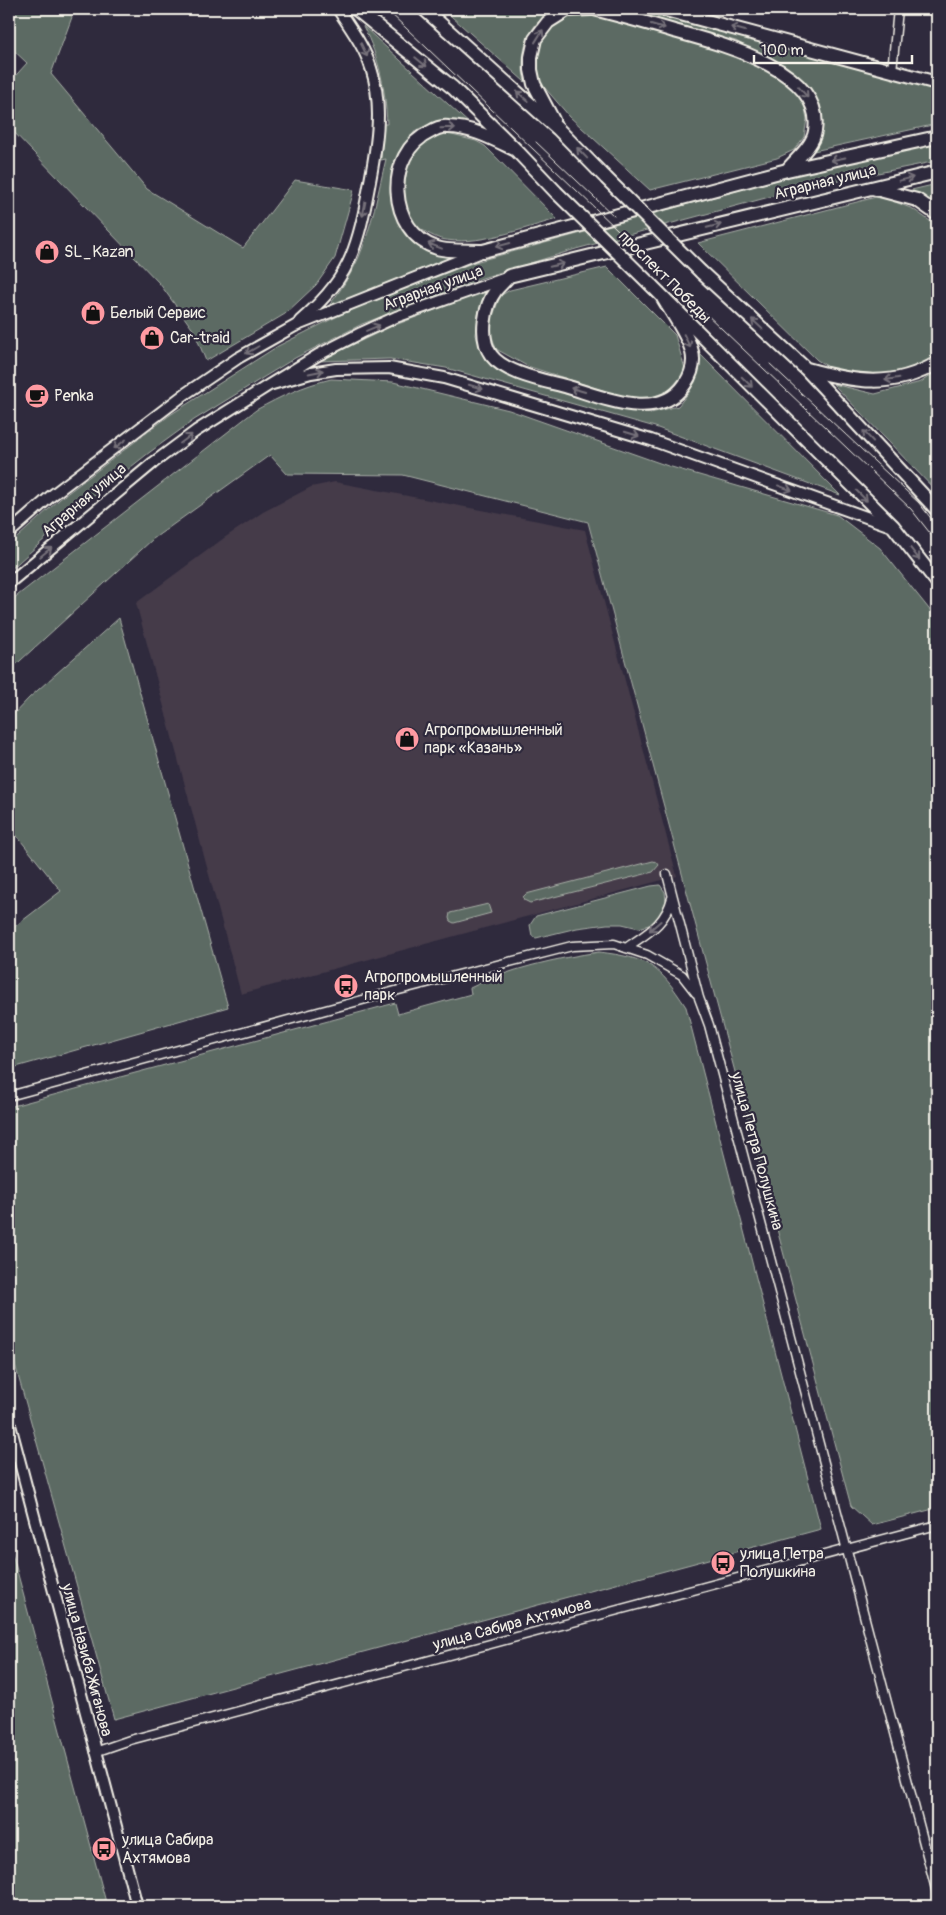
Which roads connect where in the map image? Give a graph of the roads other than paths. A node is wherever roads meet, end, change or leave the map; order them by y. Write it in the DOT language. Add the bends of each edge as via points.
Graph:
graph roads {
  1 [pos="338,9"];
  2 [pos="356,9"];
  3 [pos="424,9"];
  4 [pos="592,9"];
  5 [pos="662,9"];
  6 [pos="898,9"];
  7 [pos="681,11"];
  8 [pos="892,71"];
  9 [pos="937,83"];
  10 [pos="558,129"];
  11 [pos="937,137"];
  12 [pos="516,150"];
  13 [pos="786,170"];
  14 [pos="937,172"];
  15 [pos="869,187"];
  16 [pos="937,214"];
  17 [pos="483,251"];
  18 [pos="509,276"];
  19 [pos="663,298"];
  20 [pos="295,326"];
  21 [pos="937,364"];
  22 [pos="806,369"];
  23 [pos="269,385"];
  24 [pos="937,510"];
  25 [pos="893,526"];
  26 [pos="9,533"];
  27 [pos="937,582"];
  28 [pos="9,583"];
  29 [pos="667,874"];
  30 [pos="672,896"];
  31 [pos="626,948"];
  32 [pos="699,998"];
  33 [pos="9,1096"];
  34 [pos="9,1421"];
  35 [pos="937,1525"];
  36 [pos="847,1549"];
  37 [pos="95,1752"];
  38 [pos="937,1893"];
  39 [pos="137,1906"];
  1 -- 20 [label="street, one-way" via="362,45 371,68 377,94 376,150 361,225 349,262 331,291"];
  2 -- 12 [label="main road, проспект Победы, one-way" via="453,88"];
  10 -- 3 [label="main road, проспект Победы, one-way"];
  10 -- 4 [label="main road, one-way" via="534,84 531,56 535,39 548,22 566,10"];
  4 -- 13 [label="main road, one-way" via="732,48 780,71 796,84 813,109 815,130 811,143"];
  5 -- 7 [label="main road"];
  6 -- 8 [label="street"];
  8 -- 7 [label="main road, one-way"];
  8 -- 9 [label="main road"];
  22 -- 10 [label="main road, проспект Победы, one-way, bridge" via="701,272"];
  11 -- 13 [label="main road, Аграрная улица, one-way"];
  17 -- 12 [label="main road, one-way" via="438,248 412,230 402,214 397,196 404,154 419,136 446,126 464,128"];
  12 -- 19 [label="main road, проспект Победы, bridge"];
  13 -- 17 [label="main road, Аграрная улица, one-way"];
  15 -- 14 [label="main road, Аграрная улица, one-way"];
  15 -- 16 [label="main road" via="917,200"];
  18 -- 15 [label="main road, Аграрная улица, one-way"];
  17 -- 20 [label="street, Аграрная улица"];
  19 -- 18 [label="main road, one-way" via="692,352 691,374 673,396 650,405 637,406 523,374 491,355 484,331 486,316 495,291"];
  23 -- 18 [label="street, Аграрная улица, one-way" via="361,333"];
  19 -- 25 [label="main road, проспект Победы, one-way"];
  20 -- 26 [label="street, Аграрная улица, one-way" via="238,358 185,394"];
  21 -- 22 [label="main road, one-way" via="917,374 874,382"];
  24 -- 22 [label="main road, проспект Победы, one-way"];
  23 -- 25 [label="street, one-way" via="336,369 389,368 444,378 652,440"];
  28 -- 23 [label="street, Аграрная улица, one-way" via="196,431"];
  25 -- 27 [label="main road, проспект Победы, one-way"];
  29 -- 30 [label="street"];
  30 -- 31 [label="street, one-way" via="669,911 658,925"];
  30 -- 32 [label="street"];
  31 -- 32 [label="street" via="647,955 682,975"];
  31 -- 33 [label="street" via="614,944 572,946 524,957"];
  32 -- 36 [label="street, улица Петра Полушкина"];
  34 -- 37 [label="street, улица Назиба Жиганова"];
  35 -- 36 [label="street, улица Сабира Ахтямова"];
  36 -- 37 [label="street, улица Сабира Ахтямова"];
  36 -- 38 [label="street, улица Петра Полушкина"];
  37 -- 39 [label="street, улица Назиба Жиганова"];
}
